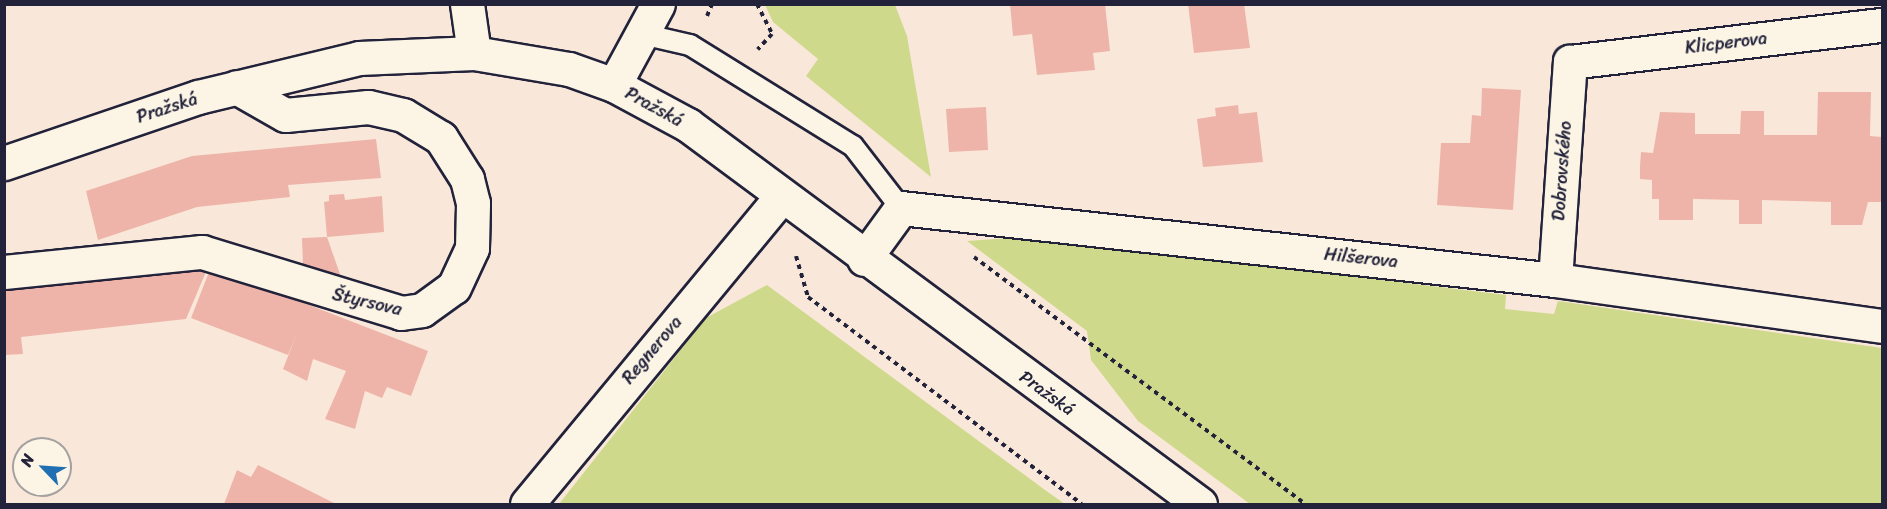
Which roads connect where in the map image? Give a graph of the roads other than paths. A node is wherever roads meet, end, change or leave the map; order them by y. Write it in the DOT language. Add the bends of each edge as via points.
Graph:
graph roads {
  1 [pos="467,4"];
  2 [pos="658,4"];
  3 [pos="1882,25"];
  4 [pos="642,34"];
  5 [pos="474,53"];
  6 [pos="1570,62"];
  7 [pos="615,85"];
  8 [pos="236,87"];
  9 [pos="4,163"];
  10 [pos="780,198"];
  11 [pos="901,208"];
  12 [pos="864,259"];
  13 [pos="4,272"];
  14 [pos="1555,280"];
  15 [pos="1882,326"];
  16 [pos="527,504"];
  17 [pos="1200,504"];
  1 -- 5 [label="street"];
  2 -- 4 [label="street"];
  3 -- 6 [label="street, Klicperova"];
  4 -- 7 [label="street"];
  4 -- 11 [label="lane" via="690,45 853,146"];
  5 -- 7 [label="street, Pražská" via="569,69"];
  5 -- 8 [label="street, Pražská" via="359,58"];
  6 -- 14 [label="street, Dobrovského"];
  7 -- 10 [label="street, Pražská" via="688,125"];
  8 -- 9 [label="street, Pražská"];
  8 -- 13 [label="street, Štyrsova" via="285,115 369,107 403,115 441,138 467,179 473,203 471,248 454,287 422,310 401,314 202,252"];
  10 -- 12 [label="street, Pražská"];
  10 -- 16 [label="street, Regnerova"];
  11 -- 12 [label="street"];
  11 -- 14 [label="street, Hilšerova"];
  12 -- 17 [label="street, Pražská"];
  14 -- 15 [label="street, Hilšerova"];
}
